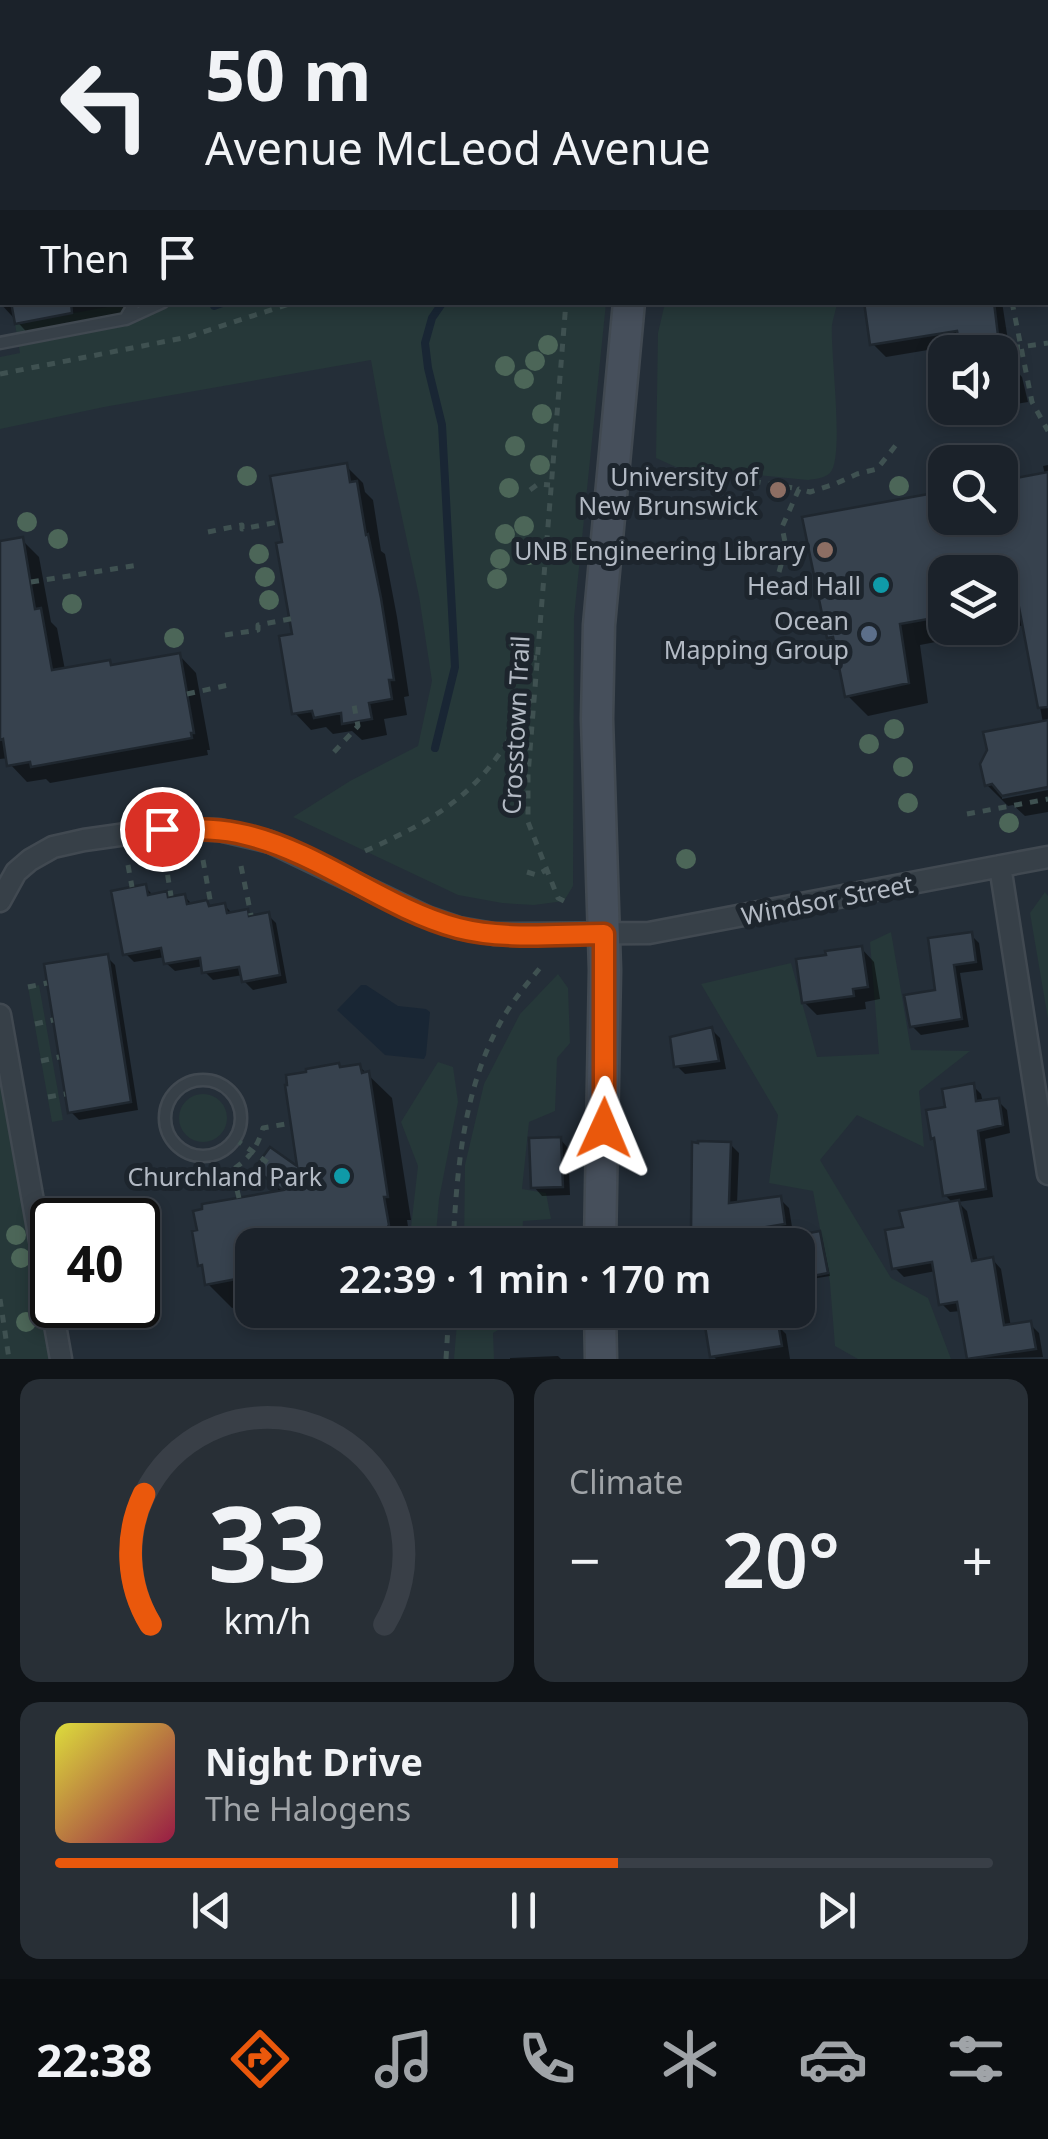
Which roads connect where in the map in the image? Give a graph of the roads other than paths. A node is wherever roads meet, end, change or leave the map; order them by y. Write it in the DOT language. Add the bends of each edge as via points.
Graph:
graph roads {
  1 [pos="133,305"];
  2 [pos="157,305"];
  3 [pos="629,305"];
  4 [pos="125,320"];
  5 [pos="0,343"];
  6 [pos="1048,857"];
  7 [pos="1000,866"];
  8 [pos="2,892"];
  9 [pos="604,934"];
  10 [pos="0,1015"];
  11 [pos="234,1139"];
  12 [pos="1048,1174"];
  13 [pos="600,1228"];
  14 [pos="601,1328"];
  15 [pos="61,1359"];
  16 [pos="602,1359"];
  1 -- 4 [label="lane"];
  2 -- 4 [label="lane"];
  3 -- 9 [label="street" via="599,625"];
  4 -- 5 [label="lane"];
  6 -- 7 [label="street, Windsor Street"];
  7 -- 9 [label="street, Windsor Street" via="649,933"];
  7 -- 12 [label="street"];
  8 -- 9 [label="street, Windsor Street" via="30,860 54,848 162,829 219,830 270,842 459,928"];
  9 -- 13 [label="street"];
  10 -- 15 [label="street"];
  11 -- 11 [label="lane" via="240,1109 226,1087 202,1080 171,1097 164,1120 182,1151 206,1156"];
  14 -- 16 [label="street"];
}
